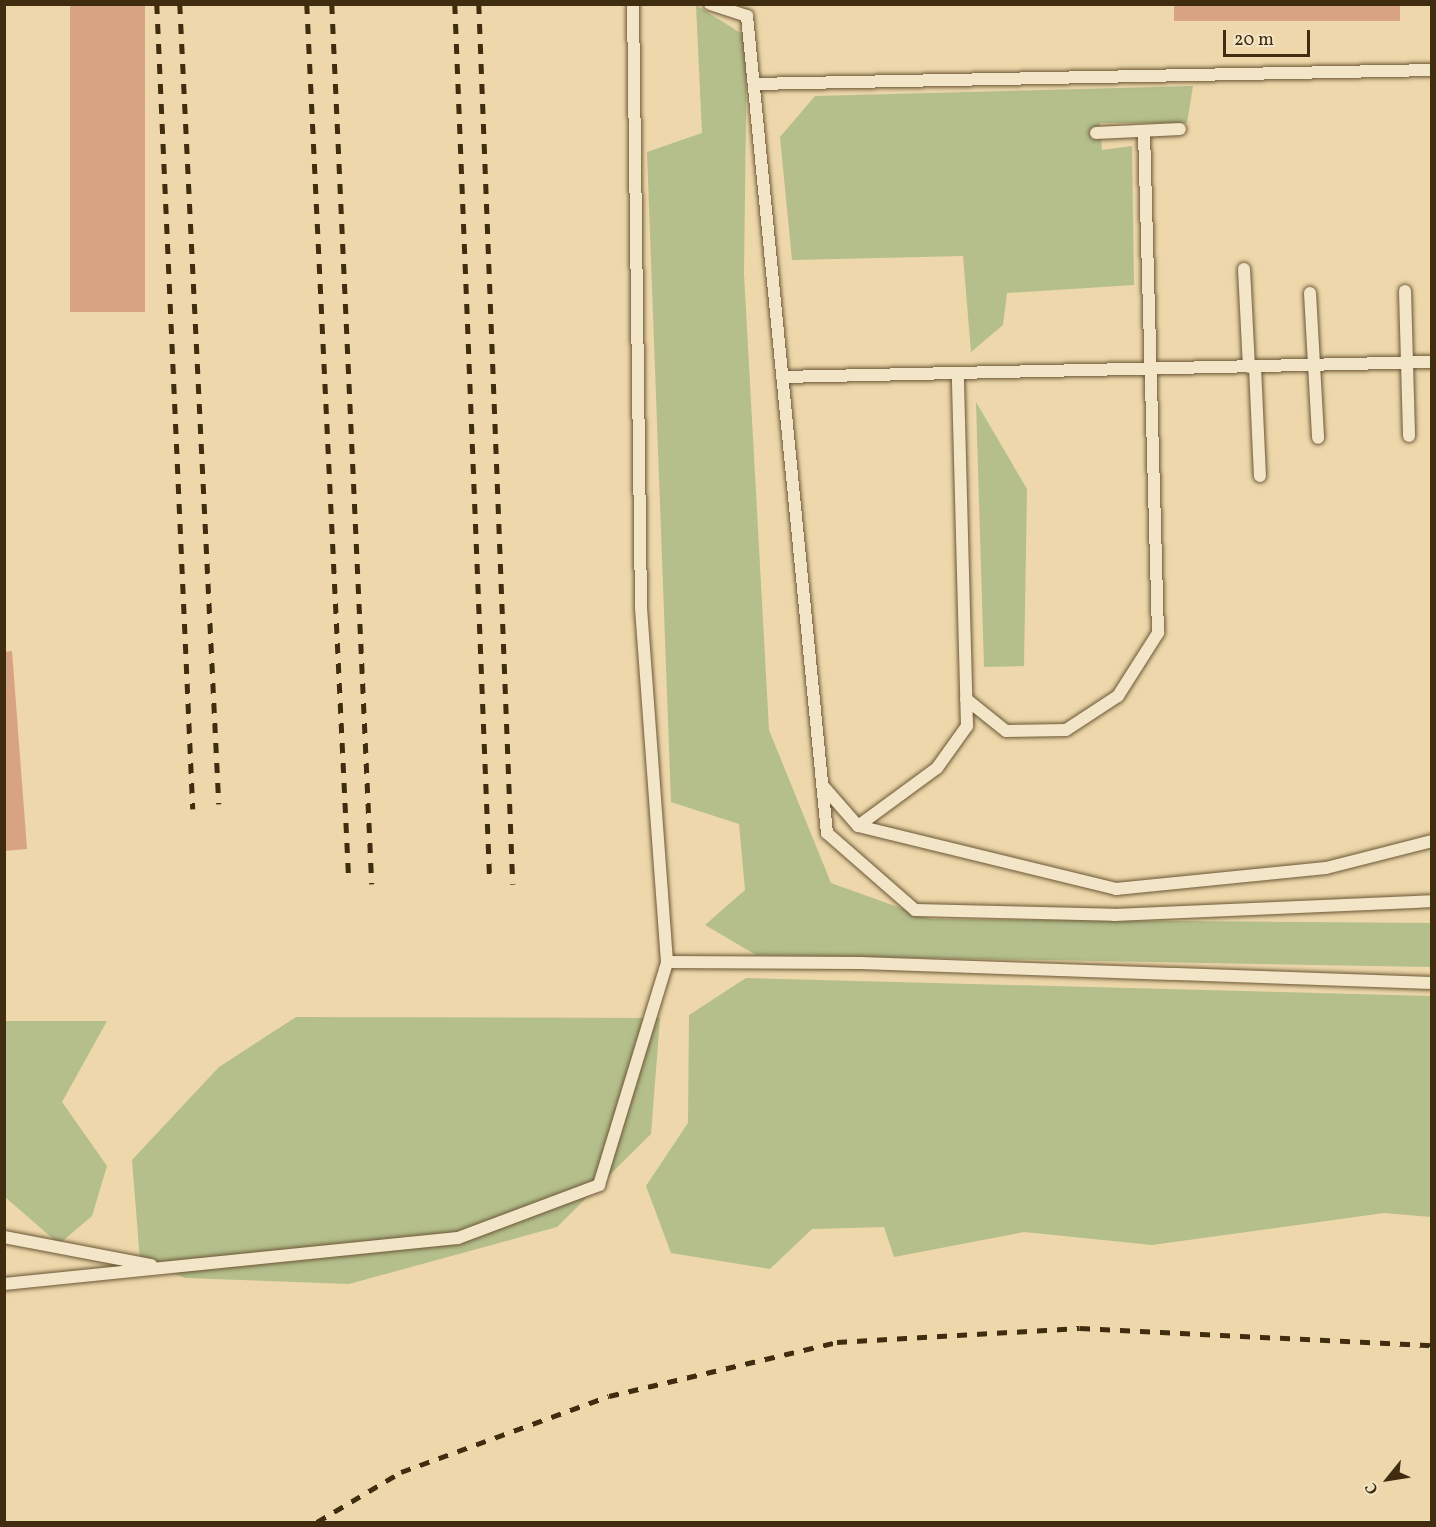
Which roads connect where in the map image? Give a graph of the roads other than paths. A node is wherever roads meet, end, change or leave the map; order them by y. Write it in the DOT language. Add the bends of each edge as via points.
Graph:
graph roads {
  1 [pos="633,4"];
  2 [pos="710,4"];
  3 [pos="1431,70"];
  4 [pos="754,84"];
  5 [pos="1180,129"];
  6 [pos="1144,131"];
  7 [pos="1096,134"];
  8 [pos="1244,269"];
  9 [pos="1405,291"];
  10 [pos="1310,293"];
  11 [pos="1431,362"];
  12 [pos="1406,363"];
  13 [pos="1312,366"];
  14 [pos="1252,367"];
  15 [pos="1151,370"];
  16 [pos="958,376"];
  17 [pos="783,377"];
  18 [pos="1409,436"];
  19 [pos="1318,438"];
  20 [pos="1260,476"];
  21 [pos="966,699"];
  22 [pos="823,786"];
  23 [pos="858,826"];
  24 [pos="1431,841"];
  25 [pos="1431,901"];
  26 [pos="667,962"];
  27 [pos="1431,983"];
  28 [pos="4,1237"];
  29 [pos="164,1268"];
  30 [pos="4,1284"];
  1 -- 26 [label="lane" via="641,607"];
  2 -- 4 [label="lane" via="747,16"];
  3 -- 4 [label="lane"];
  4 -- 17 [label="lane"];
  5 -- 6 [label="lane"];
  6 -- 7 [label="lane"];
  6 -- 15 [label="lane"];
  8 -- 14 [label="lane"];
  9 -- 12 [label="lane"];
  10 -- 13 [label="lane"];
  11 -- 12 [label="lane"];
  12 -- 13 [label="lane"];
  12 -- 18 [label="lane"];
  13 -- 14 [label="lane"];
  13 -- 19 [label="lane"];
  14 -- 15 [label="lane"];
  14 -- 20 [label="lane"];
  15 -- 16 [label="lane"];
  15 -- 21 [label="lane" via="1158,633 1118,696 1066,730 1006,731"];
  16 -- 17 [label="lane"];
  16 -- 21 [label="lane"];
  17 -- 22 [label="lane"];
  21 -- 23 [label="lane" via="967,726 937,768"];
  22 -- 23 [label="lane"];
  22 -- 25 [label="lane" via="827,833 915,910 1114,915"];
  23 -- 24 [label="lane" via="1116,889 1326,868"];
  26 -- 27 [label="lane" via="861,963"];
  26 -- 29 [label="lane" via="599,1185 458,1238"];
  28 -- 29 [label="lane"];
  29 -- 30 [label="lane"];
}
